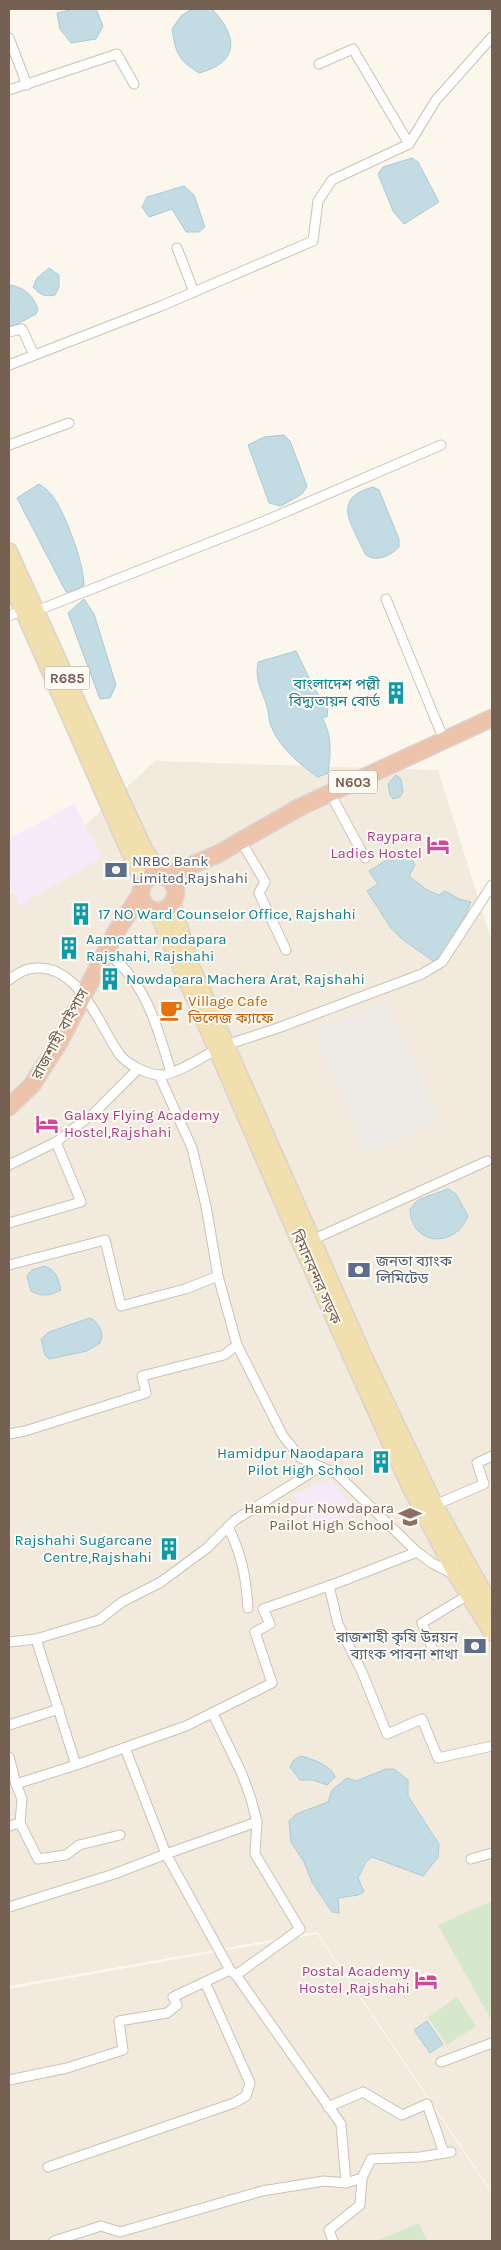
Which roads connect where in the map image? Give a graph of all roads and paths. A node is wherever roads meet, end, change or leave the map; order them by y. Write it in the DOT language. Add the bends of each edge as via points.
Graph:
graph roads {
  1 [pos="9,38"];
  2 [pos="492,38"];
  3 [pos="319,64"];
  4 [pos="134,84"];
  5 [pos="27,85"];
  6 [pos="9,90"];
  7 [pos="409,144"];
  8 [pos="177,248"];
  9 [pos="194,292"];
  10 [pos="9,332"];
  11 [pos="34,355"];
  12 [pos="9,365"];
  13 [pos="69,423"];
  14 [pos="9,445"];
  15 [pos="441,445"];
  16 [pos="9,551"];
  17 [pos="9,579"];
  18 [pos="386,599"];
  19 [pos="30,610"];
  20 [pos="9,616"];
  21 [pos="492,718"];
  22 [pos="444,740"];
  23 [pos="330,793"];
  24 [pos="241,841"];
  25 [pos="218,854"];
  26 [pos="365,858"];
  27 [pos="163,876"];
  28 [pos="492,885"];
  29 [pos="141,889"];
  30 [pos="174,901"];
  31 [pos="153,911"];
  32 [pos="286,950"];
  33 [pos="106,954"];
  34 [pos="9,980"];
  35 [pos="84,994"];
  36 [pos="221,1047"];
  37 [pos="138,1069"];
  38 [pos="172,1072"];
  39 [pos="159,1075"];
  40 [pos="9,1108"];
  41 [pos="56,1142"];
  42 [pos="487,1161"];
  43 [pos="9,1165"];
  44 [pos="9,1223"];
  45 [pos="312,1240"];
  46 [pos="9,1265"];
  47 [pos="218,1276"];
  48 [pos="237,1345"];
  49 [pos="9,1434"];
  50 [pos="492,1456"];
  51 [pos="320,1466"];
  52 [pos="435,1506"];
  53 [pos="228,1527"];
  54 [pos="417,1552"];
  55 [pos="456,1575"];
  56 [pos="329,1586"];
  57 [pos="468,1595"];
  58 [pos="492,1607"];
  59 [pos="248,1608"];
  60 [pos="492,1633"];
  61 [pos="36,1639"];
  62 [pos="9,1642"];
  63 [pos="434,1655"];
  64 [pos="59,1709"];
  65 [pos="213,1714"];
  66 [pos="9,1725"];
  67 [pos="492,1746"];
  68 [pos="126,1748"];
  69 [pos="9,1757"];
  70 [pos="76,1765"];
  71 [pos="16,1784"];
  72 [pos="257,1822"];
  73 [pos="20,1823"];
  74 [pos="9,1826"];
  75 [pos="120,1836"];
  76 [pos="492,1852"];
  77 [pos="166,1854"];
  78 [pos="470,1859"];
  79 [pos="9,1907"];
  80 [pos="233,1973"];
  81 [pos="205,1982"];
  82 [pos="492,2043"];
  83 [pos="441,2062"];
  84 [pos="9,2080"];
  85 [pos="328,2107"];
  86 [pos="48,2167"];
  87 [pos="362,2178"];
  88 [pos="346,2183"];
  89 [pos="54,2241"];
  90 [pos="332,2241"];
  1 -- 5 [label="street"];
  2 -- 7 [label="street" via="436,100"];
  3 -- 7 [label="street" via="354,49"];
  4 -- 5 [label="street" via="117,54"];
  5 -- 6 [label="street"];
  7 -- 9 [label="street" via="332,180 318,201 313,241"];
  8 -- 9 [label="street"];
  9 -- 11 [label="street"];
  10 -- 11 [label="street" via="22,329"];
  11 -- 12 [label="street"];
  13 -- 14 [label="street"];
  15 -- 19 [label="street" via="267,520"];
  16 -- 19 [label="main road, R685"];
  17 -- 19 [label="main road, R685"];
  18 -- 22 [label="street"];
  19 -- 20 [label="street"];
  19 -- 27 [label="main road, R685" via="124,805"];
  19 -- 29 [label="main road, R685"];
  21 -- 22 [label="highway, N603"];
  22 -- 23 [label="highway, N603"];
  23 -- 24 [label="highway, N603"];
  23 -- 26 [label="street"];
  24 -- 25 [label="highway, N603"];
  24 -- 32 [label="street" via="265,882 259,893"];
  25 -- 27 [label="highway, N603"];
  25 -- 30 [label="highway, N603" via="192,875"];
  27 -- 29 [label="highway, N603" via="151,876"];
  27 -- 30 [label="highway" via="174,884"];
  28 -- 36 [label="street" via="442,962 422,974"];
  29 -- 31 [label="highway" via="145,906"];
  29 -- 33 [label="highway, N603"];
  30 -- 31 [label="highway, N603" via="166,910"];
  30 -- 36 [label="main road, বিমানবন্দর সড়ক" via="191,965"];
  31 -- 33 [label="highway, N603" via="129,926"];
  31 -- 36 [label="main road, বিমানবন্দর সড়ক"];
  33 -- 35 [label="highway, রাজশাহী বাইপাস / N603"];
  33 -- 38 [label="street" via="124,966 137,983"];
  34 -- 35 [label="street" via="28,969 48,969"];
  35 -- 37 [label="street" via="121,1056"];
  35 -- 40 [label="highway, রাজশাহী বাইপাস / N603" via="32,1085"];
  36 -- 38 [label="street"];
  36 -- 45 [label="main road, বিমানবন্দর সড়ক"];
  36 -- 55 [label="main road, বিমানবন্দর সড়ক" via="409,1485"];
  37 -- 39 [label="street"];
  37 -- 41 [label="street" via="94,1113"];
  38 -- 39 [label="street"];
  39 -- 47 [label="street" via="192,1148"];
  41 -- 43 [label="street"];
  41 -- 44 [label="street" via="81,1202"];
  42 -- 45 [label="street"];
  45 -- 52 [label="main road, বিমানবন্দর সড়ক"];
  46 -- 47 [label="street" via="105,1240 121,1306 185,1289"];
  47 -- 48 [label="street"];
  48 -- 49 [label="street" via="224,1355 142,1376 146,1394"];
  48 -- 51 [label="street" via="283,1436 301,1458"];
  50 -- 52 [label="street" via="477,1463 484,1484"];
  51 -- 53 [label="street"];
  51 -- 54 [label="street" via="337,1474"];
  52 -- 58 [label="main road, বিমানবন্দর সড়ক"];
  53 -- 59 [label="street" via="240,1551"];
  53 -- 61 [label="street" via="207,1548 161,1582 122,1602 99,1620"];
  54 -- 55 [label="street"];
  54 -- 56 [label="street"];
  55 -- 57 [label="main road, বিমানবন্দর সড়ক"];
  56 -- 65 [label="street" via="262,1609 270,1624 255,1632 272,1683"];
  56 -- 67 [label="street" via="338,1624 387,1734 422,1719 438,1758"];
  57 -- 60 [label="main road, বিমানবন্দর সড়ক"];
  57 -- 63 [label="street" via="422,1623"];
  61 -- 62 [label="street"];
  61 -- 64 [label="street"];
  64 -- 66 [label="street"];
  64 -- 70 [label="street"];
  65 -- 68 [label="street"];
  65 -- 72 [label="street" via="242,1774"];
  68 -- 70 [label="street"];
  68 -- 77 [label="street"];
  69 -- 71 [label="street"];
  70 -- 71 [label="street"];
  71 -- 73 [label="street" via="22,1799"];
  72 -- 77 [label="street"];
  72 -- 80 [label="street" via="255,1854 300,1929"];
  73 -- 74 [label="street"];
  73 -- 75 [label="street" via="38,1859 66,1855 79,1845"];
  76 -- 78 [label="street"];
  77 -- 79 [label="street"];
  77 -- 80 [label="street"];
  80 -- 81 [label="street"];
  80 -- 85 [label="street"];
  81 -- 84 [label="street" via="173,1996 176,2005 166,2013 119,2021 123,2050 67,2068"];
  81 -- 86 [label="street" via="250,2083 246,2096 234,2103"];
  82 -- 83 [label="street"];
  85 -- 87 [label="street" via="363,2092 402,2115 427,2104 448,2152 370,2159"];
  85 -- 88 [label="street" via="341,2124"];
  87 -- 88 [label="street"];
  87 -- 90 [label="street" via="360,2205 329,2230"];
  88 -- 89 [label="street" via="324,2181 262,2190 120,2232 100,2226"];
}
